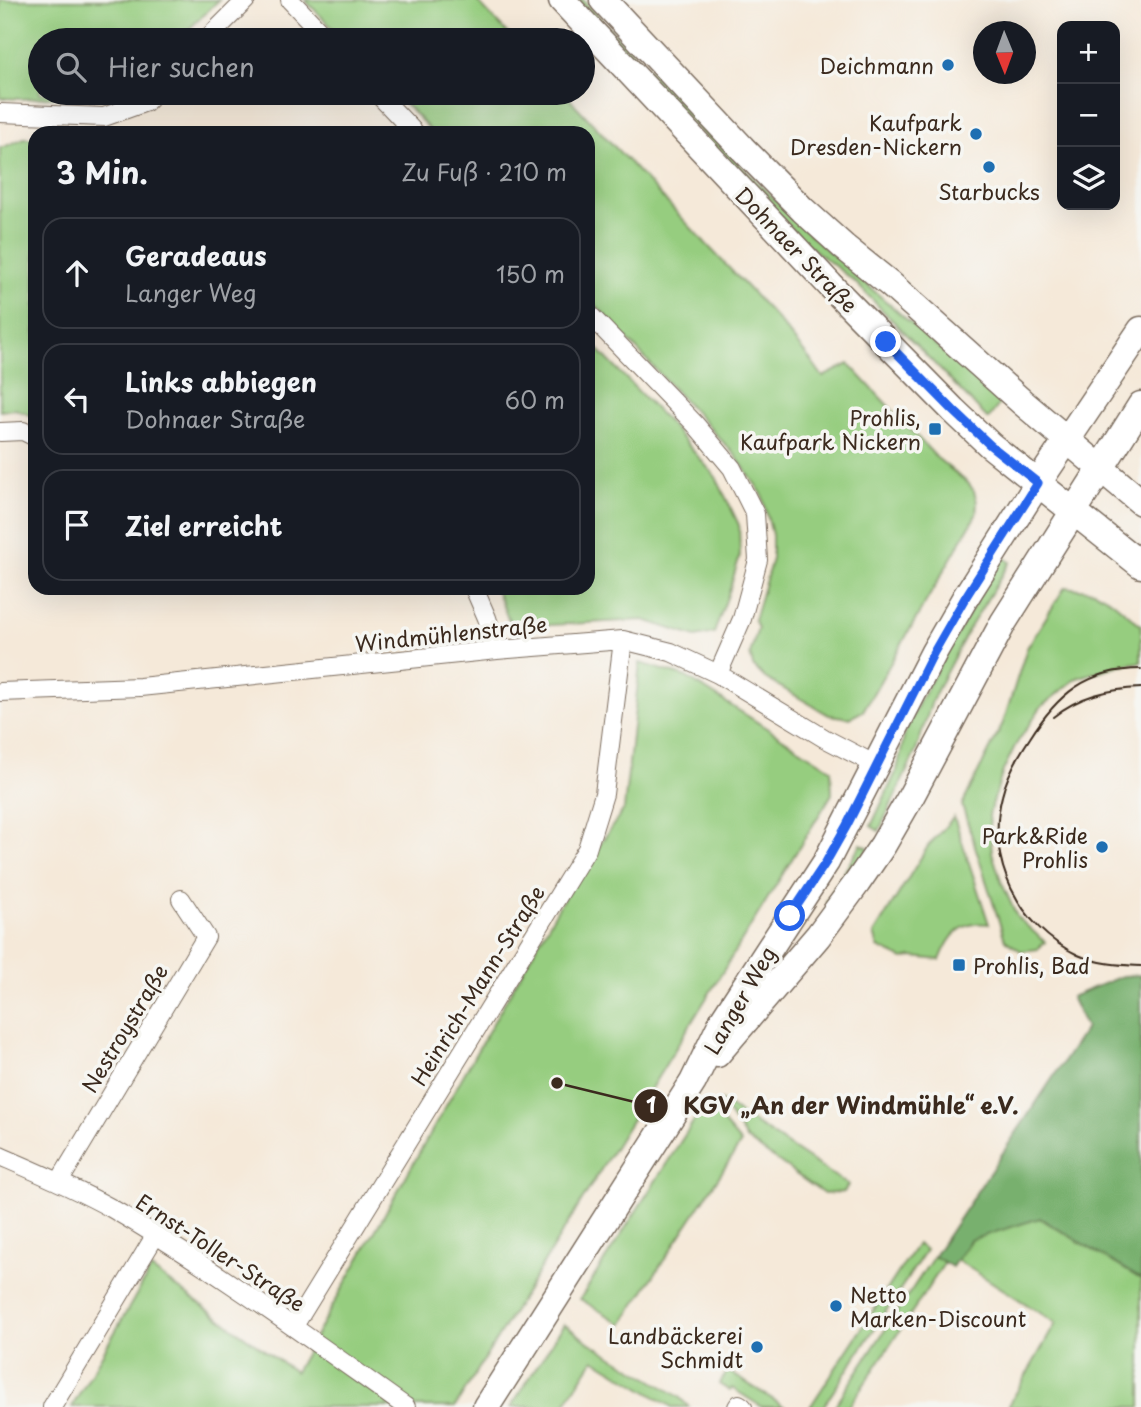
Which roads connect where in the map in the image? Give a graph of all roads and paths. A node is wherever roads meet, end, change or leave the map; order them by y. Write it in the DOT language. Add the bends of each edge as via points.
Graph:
graph roads {
  1 [pos="246,0"];
  2 [pos="289,0"];
  3 [pos="562,0"];
  4 [pos="603,0"];
  5 [pos="218,28"];
  6 [pos="316,28"];
  7 [pos="588,28"];
  8 [pos="595,35"];
  9 [pos="138,105"];
  10 [pos="388,105"];
  11 [pos="0,113"];
  12 [pos="408,126"];
  13 [pos="595,320"];
  14 [pos="1141,330"];
  15 [pos="1141,405"];
  16 [pos="0,432"];
  17 [pos="28,434"];
  18 [pos="1067,440"];
  19 [pos="1100,468"];
  20 [pos="1038,483"];
  21 [pos="1141,502"];
  22 [pos="1074,512"];
  23 [pos="1141,565"];
  24 [pos="477,595"];
  25 [pos="623,640"];
  26 [pos="498,650"];
  27 [pos="718,674"];
  28 [pos="0,692"];
  29 [pos="876,765"];
  30 [pos="181,899"];
  31 [pos="693,1082"];
  32 [pos="0,1156"];
  33 [pos="59,1182"];
  34 [pos="155,1236"];
  35 [pos="294,1326"];
  36 [pos="52,1407"];
  37 [pos="406,1407"];
  38 [pos="486,1407"];
  39 [pos="737,1407"];
  40 [pos="743,1407"];
  1 -- 5 [label="street"];
  2 -- 6 [label="street"];
  3 -- 7 [label="main road, Dohnaer Straße"];
  4 -- 18 [label="main road, Dohnaer Straße" via="803,210"];
  8 -- 20 [label="main road, Dohnaer Straße" via="953,410"];
  9 -- 11 [label="street" via="104,117"];
  10 -- 12 [label="street"];
  13 -- 27 [label="street" via="733,468 754,514 758,560 743,619"];
  14 -- 18 [label="main road, Langer Weg"];
  15 -- 19 [label="main road, Langer Weg"];
  16 -- 17 [label="street"];
  18 -- 19 [label="main road, Dohnaer Straße"];
  18 -- 20 [label="main road, Langer Weg"];
  19 -- 21 [label="main road, Dohnaer Straße"];
  19 -- 22 [label="main road, Langer Weg"];
  20 -- 22 [label="main road, Dohnaer Straße"];
  20 -- 29 [label="main road, Langer Weg" via="965,598"];
  22 -- 23 [label="main road, Dohnaer Straße"];
  22 -- 31 [label="main road, Langer Weg" via="1003,623 909,800 857,883 818,936"];
  24 -- 26 [label="street"];
  25 -- 26 [label="street, Windmühlenstraße"];
  25 -- 27 [label="street, Windmühlenstraße" via="671,652"];
  25 -- 35 [label="street, Heinrich-Mann-Straße" via="604,794 587,849"];
  26 -- 28 [label="street, Windmühlenstraße" via="140,688"];
  27 -- 29 [label="street, Windmühlenstraße"];
  29 -- 31 [label="main road, Langer Weg" via="826,862 723,1020"];
  30 -- 33 [label="street, Nestroystraße" via="206,937"];
  31 -- 38 [label="main road, Langer Weg"];
  32 -- 33 [label="street, Ernst-Toller-Straße"];
  33 -- 34 [label="street, Ernst-Toller-Straße"];
  34 -- 35 [label="street, Ernst-Toller-Straße"];
  34 -- 36 [label="street"];
  35 -- 37 [label="street, Ernst-Toller-Straße"];
  39 -- 40 [label="street"];
}
